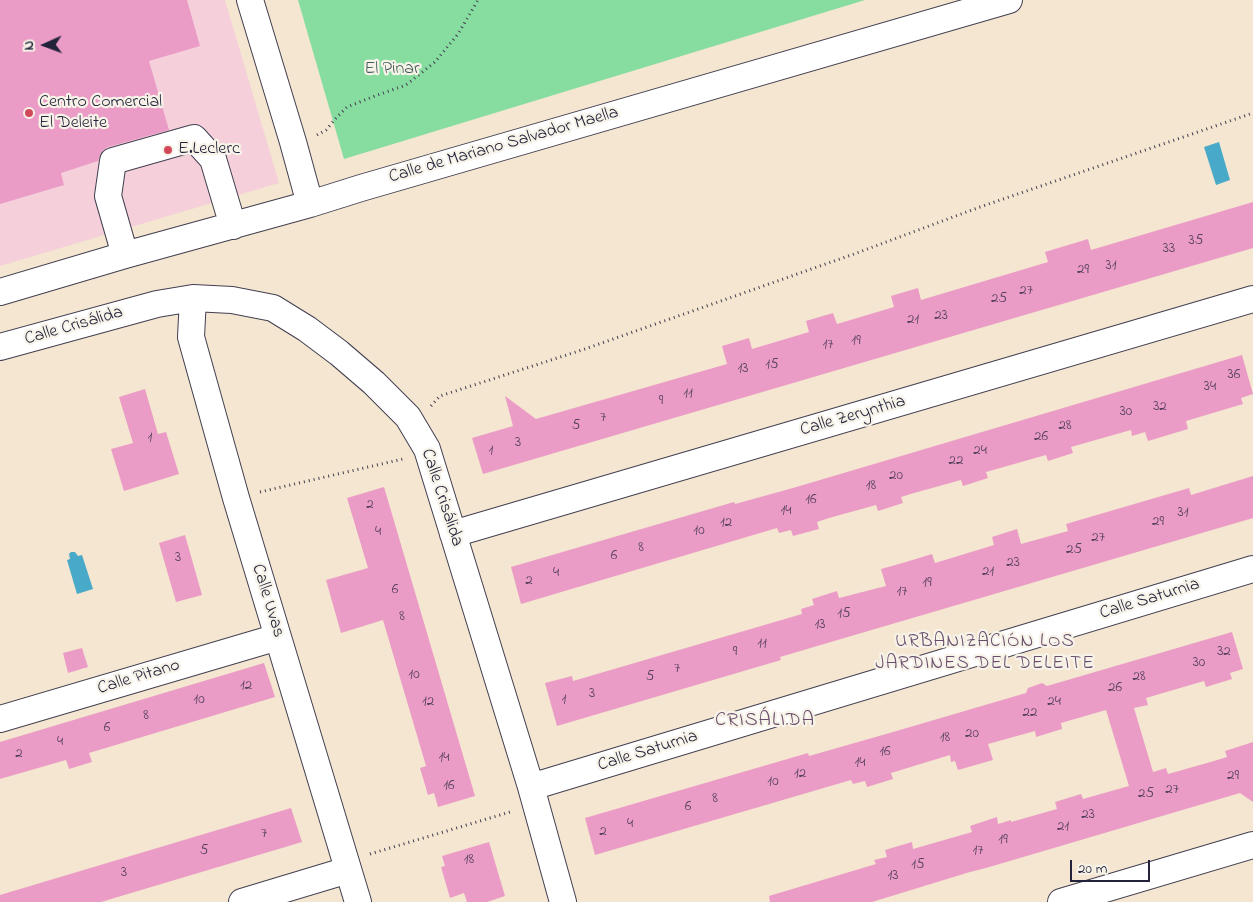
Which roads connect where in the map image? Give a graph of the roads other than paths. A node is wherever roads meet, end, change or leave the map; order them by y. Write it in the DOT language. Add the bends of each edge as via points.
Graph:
graph roads {
  1 [pos="250,0"];
  2 [pos="1009,0"];
  3 [pos="310,204"];
  4 [pos="233,226"];
  5 [pos="125,255"];
  6 [pos="0,292"];
  7 [pos="193,298"];
  8 [pos="1253,299"];
  9 [pos="0,347"];
  10 [pos="453,534"];
  11 [pos="1253,569"];
  12 [pos="278,637"];
  13 [pos="0,719"];
  14 [pos="531,788"];
  15 [pos="1253,845"];
  16 [pos="347,866"];
  17 [pos="242,902"];
  18 [pos="358,902"];
  19 [pos="563,902"];
  20 [pos="1061,902"];
  1 -- 3 [label="street"];
  2 -- 3 [label="street, Calle de Mariano Salvador Maella"];
  3 -- 4 [label="street, Calle de Mariano Salvador Maella"];
  4 -- 5 [label="street, Calle de Mariano Salvador Maella"];
  4 -- 5 [label="street" via="213,159 194,138 113,161 108,196"];
  5 -- 6 [label="street, Calle de Mariano Salvador Maella"];
  7 -- 9 [label="street, Calle Crisálida" via="157,304"];
  7 -- 10 [label="street, Calle Crisálida" via="232,300 273,308 307,328 381,390 408,417 427,449"];
  7 -- 12 [label="street, Calle Uvas" via="191,337"];
  8 -- 10 [label="street, Calle Zerynthia"];
  10 -- 14 [label="street, Calle Crisálida"];
  11 -- 14 [label="street, Calle Saturnia"];
  12 -- 13 [label="street, Calle Pitano"];
  12 -- 16 [label="street, Calle Uvas"];
  14 -- 19 [label="street, Calle Crisálida"];
  15 -- 20 [label="street"];
  16 -- 17 [label="street"];
  16 -- 18 [label="street, Calle Uvas"];
}
